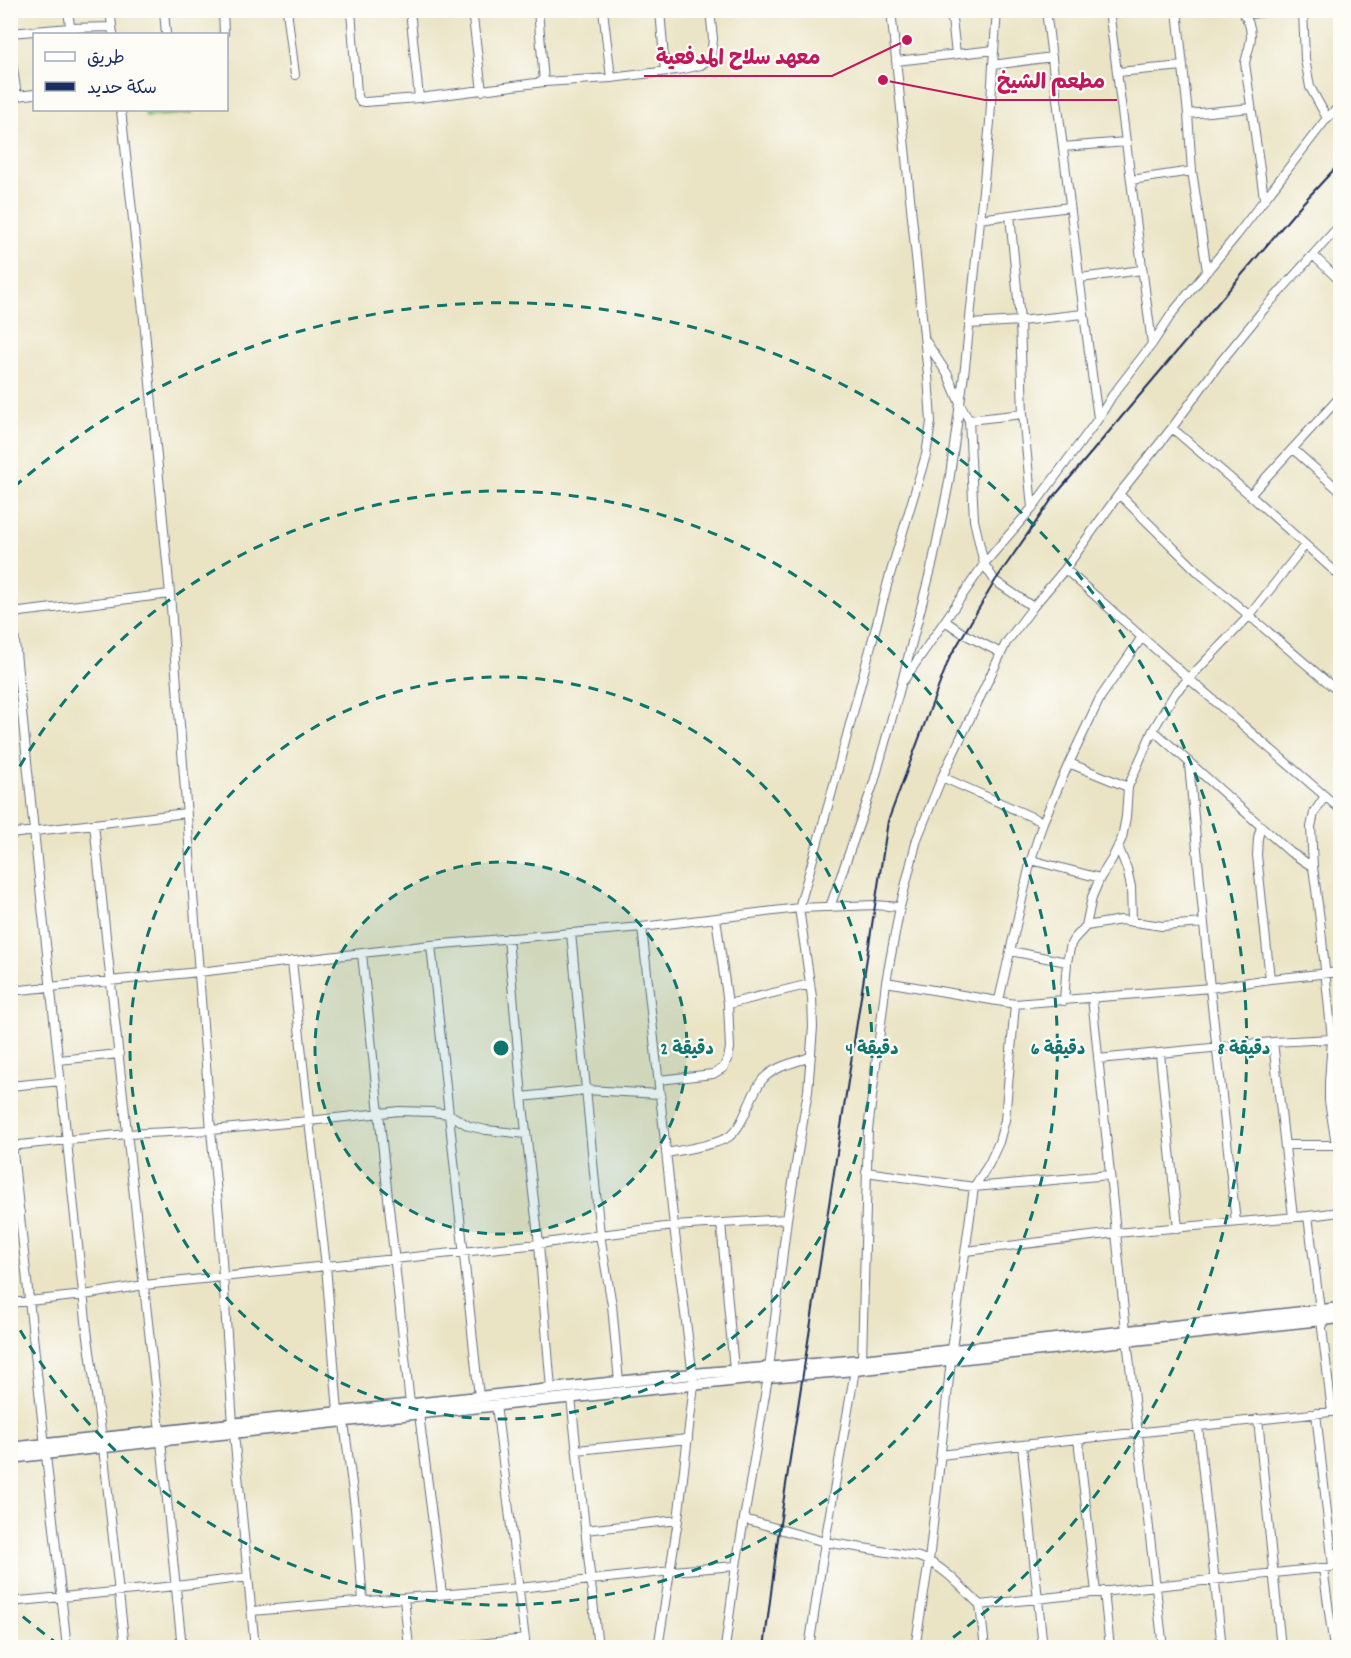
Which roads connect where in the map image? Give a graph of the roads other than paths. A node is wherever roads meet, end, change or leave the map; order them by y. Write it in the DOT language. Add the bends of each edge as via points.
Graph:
graph roads {
  1 [pos="68,10"];
  2 [pos="110,10"];
  3 [pos="164,10"];
  4 [pos="223,10"];
  5 [pos="287,10"];
  6 [pos="351,10"];
  7 [pos="410,10"];
  8 [pos="472,10"];
  9 [pos="538,10"];
  10 [pos="603,10"];
  11 [pos="660,10"];
  12 [pos="710,10"];
  13 [pos="891,10"];
  14 [pos="951,10"];
  15 [pos="997,10"];
  16 [pos="1046,10"];
  17 [pos="1110,10"];
  18 [pos="1177,10"];
  19 [pos="1280,10"];
  20 [pos="1304,10"];
  21 [pos="1244,13"];
  22 [pos="70,31"];
  23 [pos="112,31"];
  24 [pos="10,33"];
  25 [pos="166,33"];
  26 [pos="224,33"];
  27 [pos="994,50"];
  28 [pos="11,54"];
  29 [pos="956,54"];
  30 [pos="1052,57"];
  31 [pos="896,61"];
  32 [pos="993,65"];
  33 [pos="1183,66"];
  34 [pos="665,71"];
  35 [pos="1118,72"];
  36 [pos="295,75"];
  37 [pos="611,78"];
  38 [pos="544,82"];
  39 [pos="482,91"];
  40 [pos="33,94"];
  41 [pos="14,97"];
  42 [pos="419,98"];
  43 [pos="1341,106"];
  44 [pos="1251,108"];
  45 [pos="121,111"];
  46 [pos="1188,114"];
  47 [pos="1327,118"];
  48 [pos="1126,142"];
  49 [pos="1063,147"];
  50 [pos="1192,171"];
  51 [pos="1131,180"];
  52 [pos="1264,198"];
  53 [pos="1070,207"];
  54 [pos="1010,215"];
  55 [pos="979,219"];
  56 [pos="1341,225"];
  57 [pos="1314,256"];
  58 [pos="1142,270"];
  59 [pos="1207,271"];
  60 [pos="1080,278"];
  61 [pos="1341,281"];
  62 [pos="1083,314"];
  63 [pos="1020,321"];
  64 [pos="969,324"];
  65 [pos="925,340"];
  66 [pos="1152,344"];
  67 [pos="1341,397"];
  68 [pos="960,404"];
  69 [pos="1023,414"];
  70 [pos="1098,419"];
  71 [pos="969,420"];
  72 [pos="1172,428"];
  73 [pos="1293,449"];
  74 [pos="1341,491"];
  75 [pos="1119,494"];
  76 [pos="1250,495"];
  77 [pos="1032,508"];
  78 [pos="1305,545"];
  79 [pos="984,564"];
  80 [pos="1065,569"];
  81 [pos="1341,576"];
  82 [pos="10,593"];
  83 [pos="170,594"];
  84 [pos="1033,607"];
  85 [pos="12,613"];
  86 [pos="1250,616"];
  87 [pos="945,621"];
  88 [pos="1142,637"];
  89 [pos="13,651"];
  90 [pos="1001,653"];
  91 [pos="1188,678"];
  92 [pos="901,685"];
  93 [pos="1341,693"];
  94 [pos="1153,730"];
  95 [pos="1069,763"];
  96 [pos="1189,764"];
  97 [pos="942,777"];
  98 [pos="1128,786"];
  99 [pos="1325,796"];
  100 [pos="1340,808"];
  101 [pos="186,813"];
  102 [pos="1043,822"];
  103 [pos="94,824"];
  104 [pos="1261,826"];
  105 [pos="34,831"];
  106 [pos="10,834"];
  107 [pos="1118,846"];
  108 [pos="1031,860"];
  109 [pos="1313,867"];
  110 [pos="1100,878"];
  111 [pos="830,907"];
  112 [pos="799,908"];
  113 [pos="900,908"];
  114 [pos="716,918"];
  115 [pos="1132,922"];
  116 [pos="1204,923"];
  117 [pos="1086,926"];
  118 [pos="642,927"];
  119 [pos="571,933"];
  120 [pos="508,938"];
  121 [pos="431,945"];
  122 [pos="1010,951"];
  123 [pos="363,954"];
  124 [pos="292,961"];
  125 [pos="1067,962"];
  126 [pos="199,972"];
  127 [pos="1341,972"];
  128 [pos="1326,973"];
  129 [pos="1270,979"];
  130 [pos="110,980"];
  131 [pos="886,982"];
  132 [pos="810,984"];
  133 [pos="51,987"];
  134 [pos="1210,988"];
  135 [pos="10,991"];
  136 [pos="1092,997"];
  137 [pos="999,1000"];
  138 [pos="1064,1001"];
  139 [pos="1016,1004"];
  140 [pos="728,1005"];
  141 [pos="1332,1039"];
  142 [pos="1273,1042"];
  143 [pos="1217,1048"];
  144 [pos="119,1054"];
  145 [pos="1160,1054"];
  146 [pos="810,1057"];
  147 [pos="1098,1059"];
  148 [pos="59,1060"];
  149 [pos="659,1080"];
  150 [pos="61,1081"];
  151 [pos="10,1086"];
  152 [pos="586,1090"];
  153 [pos="661,1094"];
  154 [pos="522,1097"];
  155 [pos="380,1112"];
  156 [pos="449,1114"];
  157 [pos="309,1121"];
  158 [pos="10,1125"];
  159 [pos="211,1130"];
  160 [pos="127,1134"];
  161 [pos="526,1134"];
  162 [pos="67,1140"];
  163 [pos="1285,1145"];
  164 [pos="1338,1145"];
  165 [pos="12,1146"];
  166 [pos="666,1153"];
  167 [pos="866,1172"];
  168 [pos="1109,1175"];
  169 [pos="974,1187"];
  170 [pos="1341,1212"];
  171 [pos="15,1213"];
  172 [pos="1308,1216"];
  173 [pos="1293,1217"];
  174 [pos="787,1219"];
  175 [pos="1236,1222"];
  176 [pos="721,1223"];
  177 [pos="674,1226"];
  178 [pos="1178,1228"];
  179 [pos="1116,1233"];
  180 [pos="600,1235"];
  181 [pos="539,1244"];
  182 [pos="966,1251"];
  183 [pos="464,1252"];
  184 [pos="394,1260"];
  185 [pos="326,1266"];
  186 [pos="224,1278"];
  187 [pos="144,1285"];
  188 [pos="84,1295"];
  189 [pos="29,1301"];
  190 [pos="10,1303"];
  191 [pos="1341,1308"];
  192 [pos="1320,1315"];
  193 [pos="1341,1318"];
  194 [pos="1126,1335"];
  195 [pos="952,1354"];
  196 [pos="862,1360"];
  197 [pos="734,1370"];
  198 [pos="855,1370"];
  199 [pos="768,1372"];
  200 [pos="694,1380"];
  201 [pos="619,1382"];
  202 [pos="551,1389"];
  203 [pos="479,1397"];
  204 [pos="572,1398"];
  205 [pos="410,1404"];
  206 [pos="496,1405"];
  207 [pos="1336,1411"];
  208 [pos="1316,1413"];
  209 [pos="419,1414"];
  210 [pos="341,1417"];
  211 [pos="1258,1419"];
  212 [pos="1198,1426"];
  213 [pos="233,1429"];
  214 [pos="1138,1433"];
  215 [pos="161,1436"];
  216 [pos="688,1439"];
  217 [pos="1078,1439"];
  218 [pos="103,1443"];
  219 [pos="1022,1445"];
  220 [pos="10,1448"];
  221 [pos="46,1449"];
  222 [pos="577,1450"];
  223 [pos="941,1455"];
  224 [pos="10,1458"];
  225 [pos="744,1519"];
  226 [pos="678,1520"];
  227 [pos="585,1530"];
  228 [pos="825,1542"];
  229 [pos="929,1561"];
  230 [pos="736,1566"];
  231 [pos="1337,1566"];
  232 [pos="1323,1568"];
  233 [pos="671,1571"];
  234 [pos="1273,1572"];
  235 [pos="248,1577"];
  236 [pos="1215,1578"];
  237 [pos="591,1580"];
  238 [pos="1157,1585"];
  239 [pos="176,1586"];
  240 [pos="519,1588"];
  241 [pos="119,1591"];
  242 [pos="1100,1591"];
  243 [pos="441,1594"];
  244 [pos="61,1597"];
  245 [pos="404,1598"];
  246 [pos="1038,1598"];
  247 [pos="10,1602"];
  248 [pos="363,1602"];
  249 [pos="980,1605"];
  250 [pos="252,1611"];
  251 [pos="526,1643"];
  252 [pos="67,1647"];
  253 [pos="125,1647"];
  254 [pos="182,1647"];
  255 [pos="255,1647"];
  256 [pos="409,1647"];
  257 [pos="443,1647"];
  258 [pos="598,1647"];
  259 [pos="658,1647"];
  260 [pos="725,1647"];
  261 [pos="809,1647"];
  262 [pos="915,1647"];
  263 [pos="986,1647"];
  264 [pos="1043,1647"];
  265 [pos="1110,1647"];
  266 [pos="1163,1647"];
  267 [pos="1222,1647"];
  268 [pos="1281,1647"];
  269 [pos="1334,1647"];
  1 -- 22 [label="street"];
  2 -- 23 [label="street"];
  3 -- 25 [label="street"];
  4 -- 26 [label="street"];
  5 -- 36 [label="street"];
  6 -- 42 [label="street" via="359,99 365,102"];
  7 -- 42 [label="street"];
  8 -- 39 [label="street"];
  9 -- 38 [label="street"];
  10 -- 37 [label="street"];
  11 -- 34 [label="street"];
  12 -- 34 [label="street" via="711,57 701,65"];
  13 -- 31 [label="street"];
  14 -- 29 [label="street"];
  15 -- 27 [label="street"];
  16 -- 30 [label="street"];
  17 -- 35 [label="street"];
  18 -- 33 [label="street"];
  19 -- 21 [label="street"];
  20 -- 47 [label="street" via="1310,87"];
  21 -- 44 [label="street" via="1252,38 1245,63"];
  22 -- 23 [label="street"];
  22 -- 24 [label="street"];
  27 -- 29 [label="street"];
  27 -- 32 [label="street"];
  28 -- 41 [label="street"];
  29 -- 31 [label="street"];
  30 -- 32 [label="street"];
  30 -- 49 [label="street"];
  31 -- 65 [label="street"];
  32 -- 55 [label="street"];
  33 -- 35 [label="street"];
  33 -- 46 [label="street"];
  34 -- 37 [label="street"];
  35 -- 48 [label="street"];
  37 -- 38 [label="street"];
  38 -- 39 [label="street"];
  39 -- 42 [label="street"];
  40 -- 41 [label="street"];
  43 -- 47 [label="street"];
  44 -- 46 [label="street"];
  44 -- 52 [label="street"];
  45 -- 83 [label="street"];
  46 -- 50 [label="street"];
  47 -- 52 [label="street"];
  48 -- 49 [label="street"];
  48 -- 51 [label="street"];
  49 -- 53 [label="street"];
  50 -- 51 [label="street"];
  50 -- 59 [label="street"];
  51 -- 58 [label="street"];
  52 -- 59 [label="street"];
  53 -- 54 [label="street"];
  53 -- 60 [label="street"];
  54 -- 55 [label="street"];
  54 -- 63 [label="street"];
  55 -- 64 [label="street"];
  56 -- 57 [label="street"];
  57 -- 61 [label="street"];
  57 -- 72 [label="street" via="1264,309"];
  58 -- 60 [label="street"];
  58 -- 66 [label="street"];
  59 -- 66 [label="street"];
  60 -- 62 [label="street"];
  62 -- 63 [label="street"];
  62 -- 70 [label="street"];
  63 -- 64 [label="street"];
  63 -- 69 [label="street"];
  64 -- 68 [label="street"];
  65 -- 68 [label="street" via="948,375"];
  65 -- 112 [label="street" via="931,422 926,455"];
  66 -- 70 [label="street"];
  67 -- 73 [label="street"];
  68 -- 71 [label="street"];
  68 -- 92 [label="street" via="935,549"];
  69 -- 71 [label="street"];
  69 -- 77 [label="street"];
  70 -- 77 [label="street"];
  71 -- 79 [label="street" via="974,520"];
  72 -- 75 [label="street"];
  72 -- 76 [label="street"];
  73 -- 74 [label="street"];
  73 -- 76 [label="street"];
  75 -- 80 [label="street"];
  75 -- 86 [label="street" via="1198,572"];
  76 -- 78 [label="street"];
  77 -- 79 [label="street"];
  78 -- 81 [label="street"];
  78 -- 86 [label="street"];
  79 -- 84 [label="street" via="995,581"];
  79 -- 87 [label="street"];
  80 -- 84 [label="street"];
  80 -- 88 [label="street"];
  82 -- 85 [label="street"];
  83 -- 85 [label="street"];
  83 -- 101 [label="street"];
  84 -- 90 [label="street"];
  85 -- 89 [label="street"];
  86 -- 91 [label="street"];
  86 -- 93 [label="street"];
  87 -- 90 [label="street"];
  87 -- 92 [label="street"];
  88 -- 91 [label="street"];
  88 -- 95 [label="street" via="1100,698"];
  89 -- 105 [label="street"];
  90 -- 97 [label="street"];
  91 -- 94 [label="street"];
  91 -- 99 [label="street"];
  92 -- 111 [label="street" via="874,782"];
  94 -- 96 [label="street"];
  94 -- 98 [label="street"];
  95 -- 98 [label="street"];
  95 -- 102 [label="street"];
  96 -- 104 [label="street"];
  96 -- 116 [label="street"];
  97 -- 102 [label="street"];
  97 -- 113 [label="street" via="917,839"];
  98 -- 107 [label="street" via="1126,817"];
  99 -- 100 [label="street"];
  99 -- 109 [label="street" via="1312,820"];
  101 -- 103 [label="street"];
  101 -- 126 [label="street"];
  102 -- 108 [label="street"];
  103 -- 105 [label="street"];
  103 -- 130 [label="street"];
  104 -- 109 [label="street"];
  104 -- 129 [label="street" via="1257,855"];
  105 -- 106 [label="street"];
  105 -- 133 [label="street"];
  107 -- 110 [label="street"];
  107 -- 115 [label="street" via="1131,887"];
  108 -- 110 [label="street"];
  108 -- 122 [label="street"];
  109 -- 128 [label="street"];
  110 -- 117 [label="street"];
  111 -- 112 [label="street"];
  111 -- 113 [label="street"];
  112 -- 114 [label="street"];
  112 -- 132 [label="street"];
  113 -- 131 [label="street"];
  114 -- 118 [label="street"];
  114 -- 140 [label="street"];
  115 -- 116 [label="street" via="1162,926"];
  115 -- 117 [label="street"];
  116 -- 134 [label="street"];
  117 -- 125 [label="street" via="1074,939"];
  118 -- 119 [label="street"];
  118 -- 149 [label="street"];
  119 -- 120 [label="street"];
  119 -- 152 [label="street"];
  120 -- 121 [label="street"];
  120 -- 154 [label="street"];
  121 -- 123 [label="street"];
  121 -- 156 [label="street"];
  122 -- 125 [label="street"];
  122 -- 137 [label="street"];
  123 -- 124 [label="street"];
  123 -- 155 [label="street"];
  124 -- 126 [label="street"];
  124 -- 157 [label="street"];
  125 -- 138 [label="street"];
  126 -- 130 [label="street"];
  126 -- 159 [label="street"];
  127 -- 128 [label="street"];
  128 -- 129 [label="street"];
  128 -- 141 [label="street"];
  129 -- 134 [label="street"];
  130 -- 133 [label="street"];
  130 -- 144 [label="street"];
  131 -- 137 [label="street"];
  131 -- 167 [label="street"];
  132 -- 140 [label="street"];
  132 -- 146 [label="street"];
  133 -- 135 [label="street"];
  133 -- 148 [label="street"];
  134 -- 136 [label="street"];
  134 -- 143 [label="street"];
  136 -- 138 [label="street"];
  136 -- 147 [label="street"];
  137 -- 139 [label="street"];
  138 -- 139 [label="street"];
  139 -- 169 [label="street" via="1005,1120 989,1164"];
  140 -- 149 [label="street" via="730,1053 723,1068 708,1076"];
  141 -- 142 [label="street"];
  141 -- 164 [label="street" via="1329,1101"];
  142 -- 143 [label="street"];
  142 -- 163 [label="street"];
  143 -- 145 [label="street"];
  143 -- 175 [label="street"];
  144 -- 148 [label="street"];
  144 -- 160 [label="street"];
  145 -- 147 [label="street"];
  145 -- 178 [label="street"];
  146 -- 166 [label="street" via="776,1069 763,1079 744,1117 729,1136"];
  146 -- 174 [label="street"];
  147 -- 168 [label="street"];
  148 -- 150 [label="street"];
  149 -- 153 [label="street"];
  150 -- 151 [label="street"];
  150 -- 162 [label="street"];
  152 -- 153 [label="street"];
  152 -- 154 [label="street"];
  152 -- 180 [label="street"];
  153 -- 166 [label="street"];
  154 -- 161 [label="street"];
  155 -- 156 [label="street"];
  155 -- 157 [label="street"];
  155 -- 184 [label="street"];
  156 -- 161 [label="street" via="469,1126"];
  156 -- 183 [label="street"];
  157 -- 159 [label="street"];
  157 -- 185 [label="street"];
  158 -- 165 [label="street"];
  159 -- 160 [label="street"];
  159 -- 186 [label="street"];
  160 -- 162 [label="street"];
  160 -- 187 [label="street"];
  161 -- 181 [label="street"];
  162 -- 165 [label="street"];
  162 -- 188 [label="street"];
  163 -- 164 [label="street"];
  163 -- 173 [label="street"];
  165 -- 171 [label="street"];
  166 -- 177 [label="street"];
  167 -- 169 [label="street"];
  167 -- 196 [label="street"];
  168 -- 169 [label="street"];
  168 -- 179 [label="street"];
  169 -- 182 [label="street"];
  170 -- 172 [label="street"];
  171 -- 189 [label="street"];
  172 -- 173 [label="street"];
  172 -- 192 [label="street"];
  173 -- 175 [label="street"];
  174 -- 176 [label="street"];
  174 -- 199 [label="street"];
  175 -- 178 [label="street"];
  176 -- 177 [label="street"];
  176 -- 197 [label="street"];
  177 -- 180 [label="street"];
  177 -- 200 [label="street"];
  178 -- 179 [label="street"];
  179 -- 182 [label="street"];
  179 -- 194 [label="street"];
  180 -- 181 [label="street"];
  180 -- 201 [label="street"];
  181 -- 183 [label="street"];
  181 -- 202 [label="street"];
  182 -- 195 [label="street"];
  183 -- 184 [label="street"];
  183 -- 203 [label="street"];
  184 -- 185 [label="street"];
  184 -- 205 [label="street"];
  185 -- 186 [label="street"];
  185 -- 210 [label="street"];
  186 -- 187 [label="street"];
  186 -- 213 [label="street"];
  187 -- 188 [label="street"];
  187 -- 215 [label="street"];
  188 -- 189 [label="street"];
  188 -- 218 [label="street"];
  189 -- 190 [label="street"];
  189 -- 221 [label="street"];
  191 -- 192 [label="main road"];
  192 -- 193 [label="main road"];
  192 -- 194 [label="main road"];
  192 -- 207 [label="street"];
  194 -- 195 [label="main road"];
  194 -- 214 [label="street"];
  195 -- 196 [label="main road"];
  195 -- 198 [label="main road"];
  195 -- 223 [label="street"];
  196 -- 199 [label="main road"];
  197 -- 199 [label="main road"];
  197 -- 200 [label="main road"];
  198 -- 199 [label="main road"];
  198 -- 228 [label="street"];
  199 -- 200 [label="main road"];
  199 -- 225 [label="street"];
  200 -- 201 [label="main road"];
  200 -- 204 [label="main road"];
  200 -- 216 [label="street"];
  201 -- 202 [label="main road"];
  202 -- 203 [label="main road"];
  203 -- 205 [label="main road"];
  204 -- 206 [label="main road"];
  204 -- 222 [label="street"];
  205 -- 210 [label="main road"];
  206 -- 209 [label="main road"];
  206 -- 240 [label="street"];
  207 -- 208 [label="street"];
  208 -- 211 [label="street"];
  208 -- 231 [label="street"];
  209 -- 210 [label="main road"];
  209 -- 243 [label="street"];
  210 -- 213 [label="main road"];
  210 -- 248 [label="street" via="355,1508"];
  211 -- 212 [label="street"];
  211 -- 234 [label="street"];
  212 -- 214 [label="street"];
  212 -- 236 [label="street"];
  213 -- 215 [label="main road"];
  213 -- 235 [label="street"];
  214 -- 217 [label="street"];
  214 -- 238 [label="street"];
  215 -- 218 [label="main road"];
  215 -- 239 [label="street"];
  216 -- 222 [label="street"];
  216 -- 226 [label="street"];
  217 -- 219 [label="street"];
  217 -- 242 [label="street"];
  218 -- 221 [label="main road"];
  218 -- 241 [label="street"];
  219 -- 223 [label="street"];
  219 -- 246 [label="street"];
  220 -- 221 [label="main road"];
  221 -- 224 [label="main road"];
  221 -- 244 [label="street"];
  222 -- 227 [label="street"];
  223 -- 229 [label="street"];
  225 -- 228 [label="street"];
  225 -- 230 [label="street"];
  226 -- 227 [label="street"];
  226 -- 233 [label="street"];
  227 -- 237 [label="street"];
  228 -- 229 [label="street"];
  228 -- 261 [label="street"];
  229 -- 249 [label="street"];
  229 -- 262 [label="street"];
  230 -- 233 [label="street"];
  230 -- 260 [label="street"];
  231 -- 232 [label="street"];
  232 -- 234 [label="street"];
  232 -- 269 [label="street"];
  233 -- 237 [label="street"];
  233 -- 259 [label="street"];
  234 -- 236 [label="street"];
  234 -- 268 [label="street"];
  235 -- 239 [label="street"];
  235 -- 250 [label="street"];
  236 -- 238 [label="street"];
  236 -- 267 [label="street"];
  237 -- 240 [label="street"];
  237 -- 258 [label="street"];
  238 -- 242 [label="street"];
  238 -- 266 [label="street"];
  239 -- 241 [label="street"];
  239 -- 254 [label="street"];
  240 -- 243 [label="street"];
  240 -- 251 [label="street"];
  241 -- 244 [label="street"];
  241 -- 253 [label="street"];
  242 -- 246 [label="street"];
  242 -- 265 [label="street"];
  243 -- 245 [label="street"];
  244 -- 247 [label="street"];
  244 -- 252 [label="street"];
  245 -- 248 [label="street"];
  245 -- 256 [label="street"];
  246 -- 249 [label="street"];
  246 -- 264 [label="street"];
  248 -- 250 [label="street"];
  249 -- 263 [label="street"];
  250 -- 255 [label="street"];
  251 -- 257 [label="street"];
}
